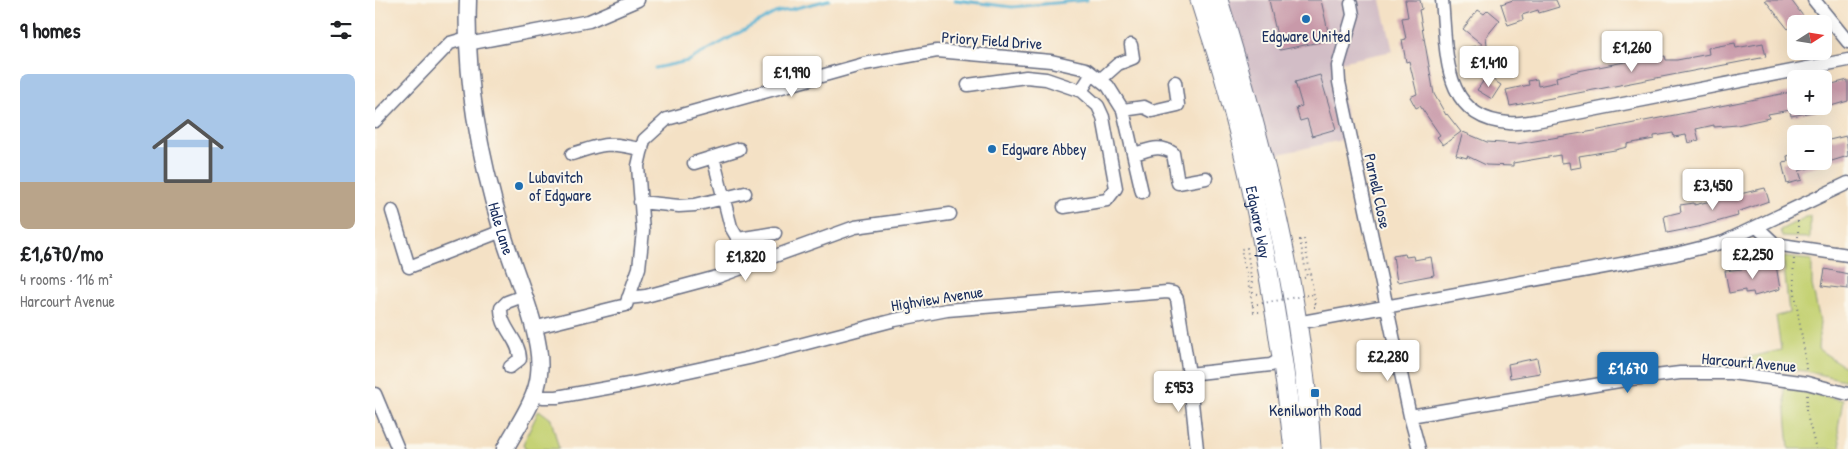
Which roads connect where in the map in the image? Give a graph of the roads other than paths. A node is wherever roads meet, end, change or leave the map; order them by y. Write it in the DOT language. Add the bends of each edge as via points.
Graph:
graph roads {
  1 [pos="468,0"];
  2 [pos="638,0"];
  3 [pos="1200,0"];
  4 [pos="1218,0"];
  5 [pos="1442,0"];
  6 [pos="1814,0"];
  7 [pos="1351,4"];
  8 [pos="467,41"];
  9 [pos="1848,42"];
  10 [pos="1131,45"];
  11 [pos="1848,60"];
  12 [pos="1096,77"];
  13 [pos="1175,82"];
  14 [pos="968,85"];
  15 [pos="1081,91"];
  16 [pos="1123,110"];
  17 [pos="375,121"];
  18 [pos="739,149"];
  19 [pos="642,150"];
  20 [pos="573,154"];
  21 [pos="1134,154"];
  22 [pos="713,157"];
  23 [pos="693,163"];
  24 [pos="1205,178"];
  25 [pos="1848,183"];
  26 [pos="1142,192"];
  27 [pos="745,193"];
  28 [pos="723,198"];
  29 [pos="641,202"];
  30 [pos="1064,207"];
  31 [pos="392,211"];
  32 [pos="950,214"];
  33 [pos="1758,228"];
  34 [pos="502,231"];
  35 [pos="775,233"];
  36 [pos="1848,255"];
  37 [pos="523,296"];
  38 [pos="628,298"];
  39 [pos="1386,307"];
  40 [pos="1297,323"];
  41 [pos="533,328"];
  42 [pos="1283,358"];
  43 [pos="510,367"];
  44 [pos="1189,374"];
  45 [pos="375,394"];
  46 [pos="1848,394"];
  47 [pos="534,395"];
  48 [pos="1410,416"];
  49 [pos="399,449"];
  50 [pos="505,449"];
  51 [pos="1197,449"];
  52 [pos="1295,449"];
  53 [pos="1311,449"];
  54 [pos="1419,449"];
  1 -- 8 [label="main road, Hale Lane"];
  2 -- 8 [label="street" via="589,21"];
  3 -- 42 [label="highway, Edgware Way" via="1229,91 1261,236"];
  4 -- 40 [label="highway, Edgware Way" via="1245,89"];
  5 -- 11 [label="street" via="1450,79 1463,102 1485,118 1509,123 1536,121"];
  6 -- 9 [label="street"];
  7 -- 39 [label="street, Parnell Close" via="1353,15 1338,66 1339,82"];
  8 -- 17 [label="street" via="450,43"];
  8 -- 34 [label="main road, Hale Lane" via="473,114"];
  10 -- 12 [label="street" via="1133,58"];
  12 -- 15 [label="street"];
  12 -- 16 [label="street, Priory Field Drive" via="1108,86"];
  12 -- 19 [label="street, Priory Field Drive" via="1086,70 1051,61 937,51 864,64 667,119 644,140"];
  13 -- 16 [label="street" via="1178,105 1152,111 1145,107"];
  14 -- 15 [label="street" via="1046,78"];
  15 -- 30 [label="street" via="1098,106 1103,117 1116,188 1107,200"];
  16 -- 21 [label="street, Priory Field Drive"];
  18 -- 22 [label="street"];
  19 -- 20 [label="street" via="605,143"];
  19 -- 29 [label="street, Priory Field Drive" via="638,166"];
  21 -- 24 [label="street" via="1156,147 1165,148 1173,154 1178,183"];
  21 -- 26 [label="street, Priory Field Drive"];
  22 -- 23 [label="street"];
  22 -- 28 [label="street"];
  25 -- 33 [label="street"];
  27 -- 28 [label="street"];
  28 -- 29 [label="street" via="679,206"];
  28 -- 35 [label="street" via="738,239"];
  29 -- 38 [label="street, Priory Field Drive" via="643,231 639,268"];
  31 -- 34 [label="street" via="409,267"];
  32 -- 38 [label="street" via="855,226 717,277"];
  33 -- 36 [label="street" via="1775,244"];
  33 -- 39 [label="street" via="1724,242 1676,254"];
  34 -- 37 [label="main road, Hale Lane"];
  37 -- 41 [label="main road, Hale Lane"];
  37 -- 43 [label="street" via="501,308 505,327 520,352 520,359"];
  38 -- 41 [label="street" via="625,306"];
  39 -- 40 [label="street"];
  39 -- 48 [label="street, Parnell Close"];
  40 -- 53 [label="highway, Edgware Way"];
  41 -- 47 [label="main road, Hale Lane" via="540,359"];
  42 -- 44 [label="street" via="1271,364"];
  42 -- 52 [label="highway, Edgware Way"];
  44 -- 47 [label="street, Highview Avenue" via="1177,298 1167,292 947,310 629,384 557,397"];
  44 -- 51 [label="street"];
  45 -- 49 [label="street"];
  46 -- 48 [label="street, Harcourt Avenue" via="1807,383 1731,373 1680,374 1631,379"];
  47 -- 50 [label="main road, Hale Lane"];
  48 -- 54 [label="street, Parnell Close"];
}
